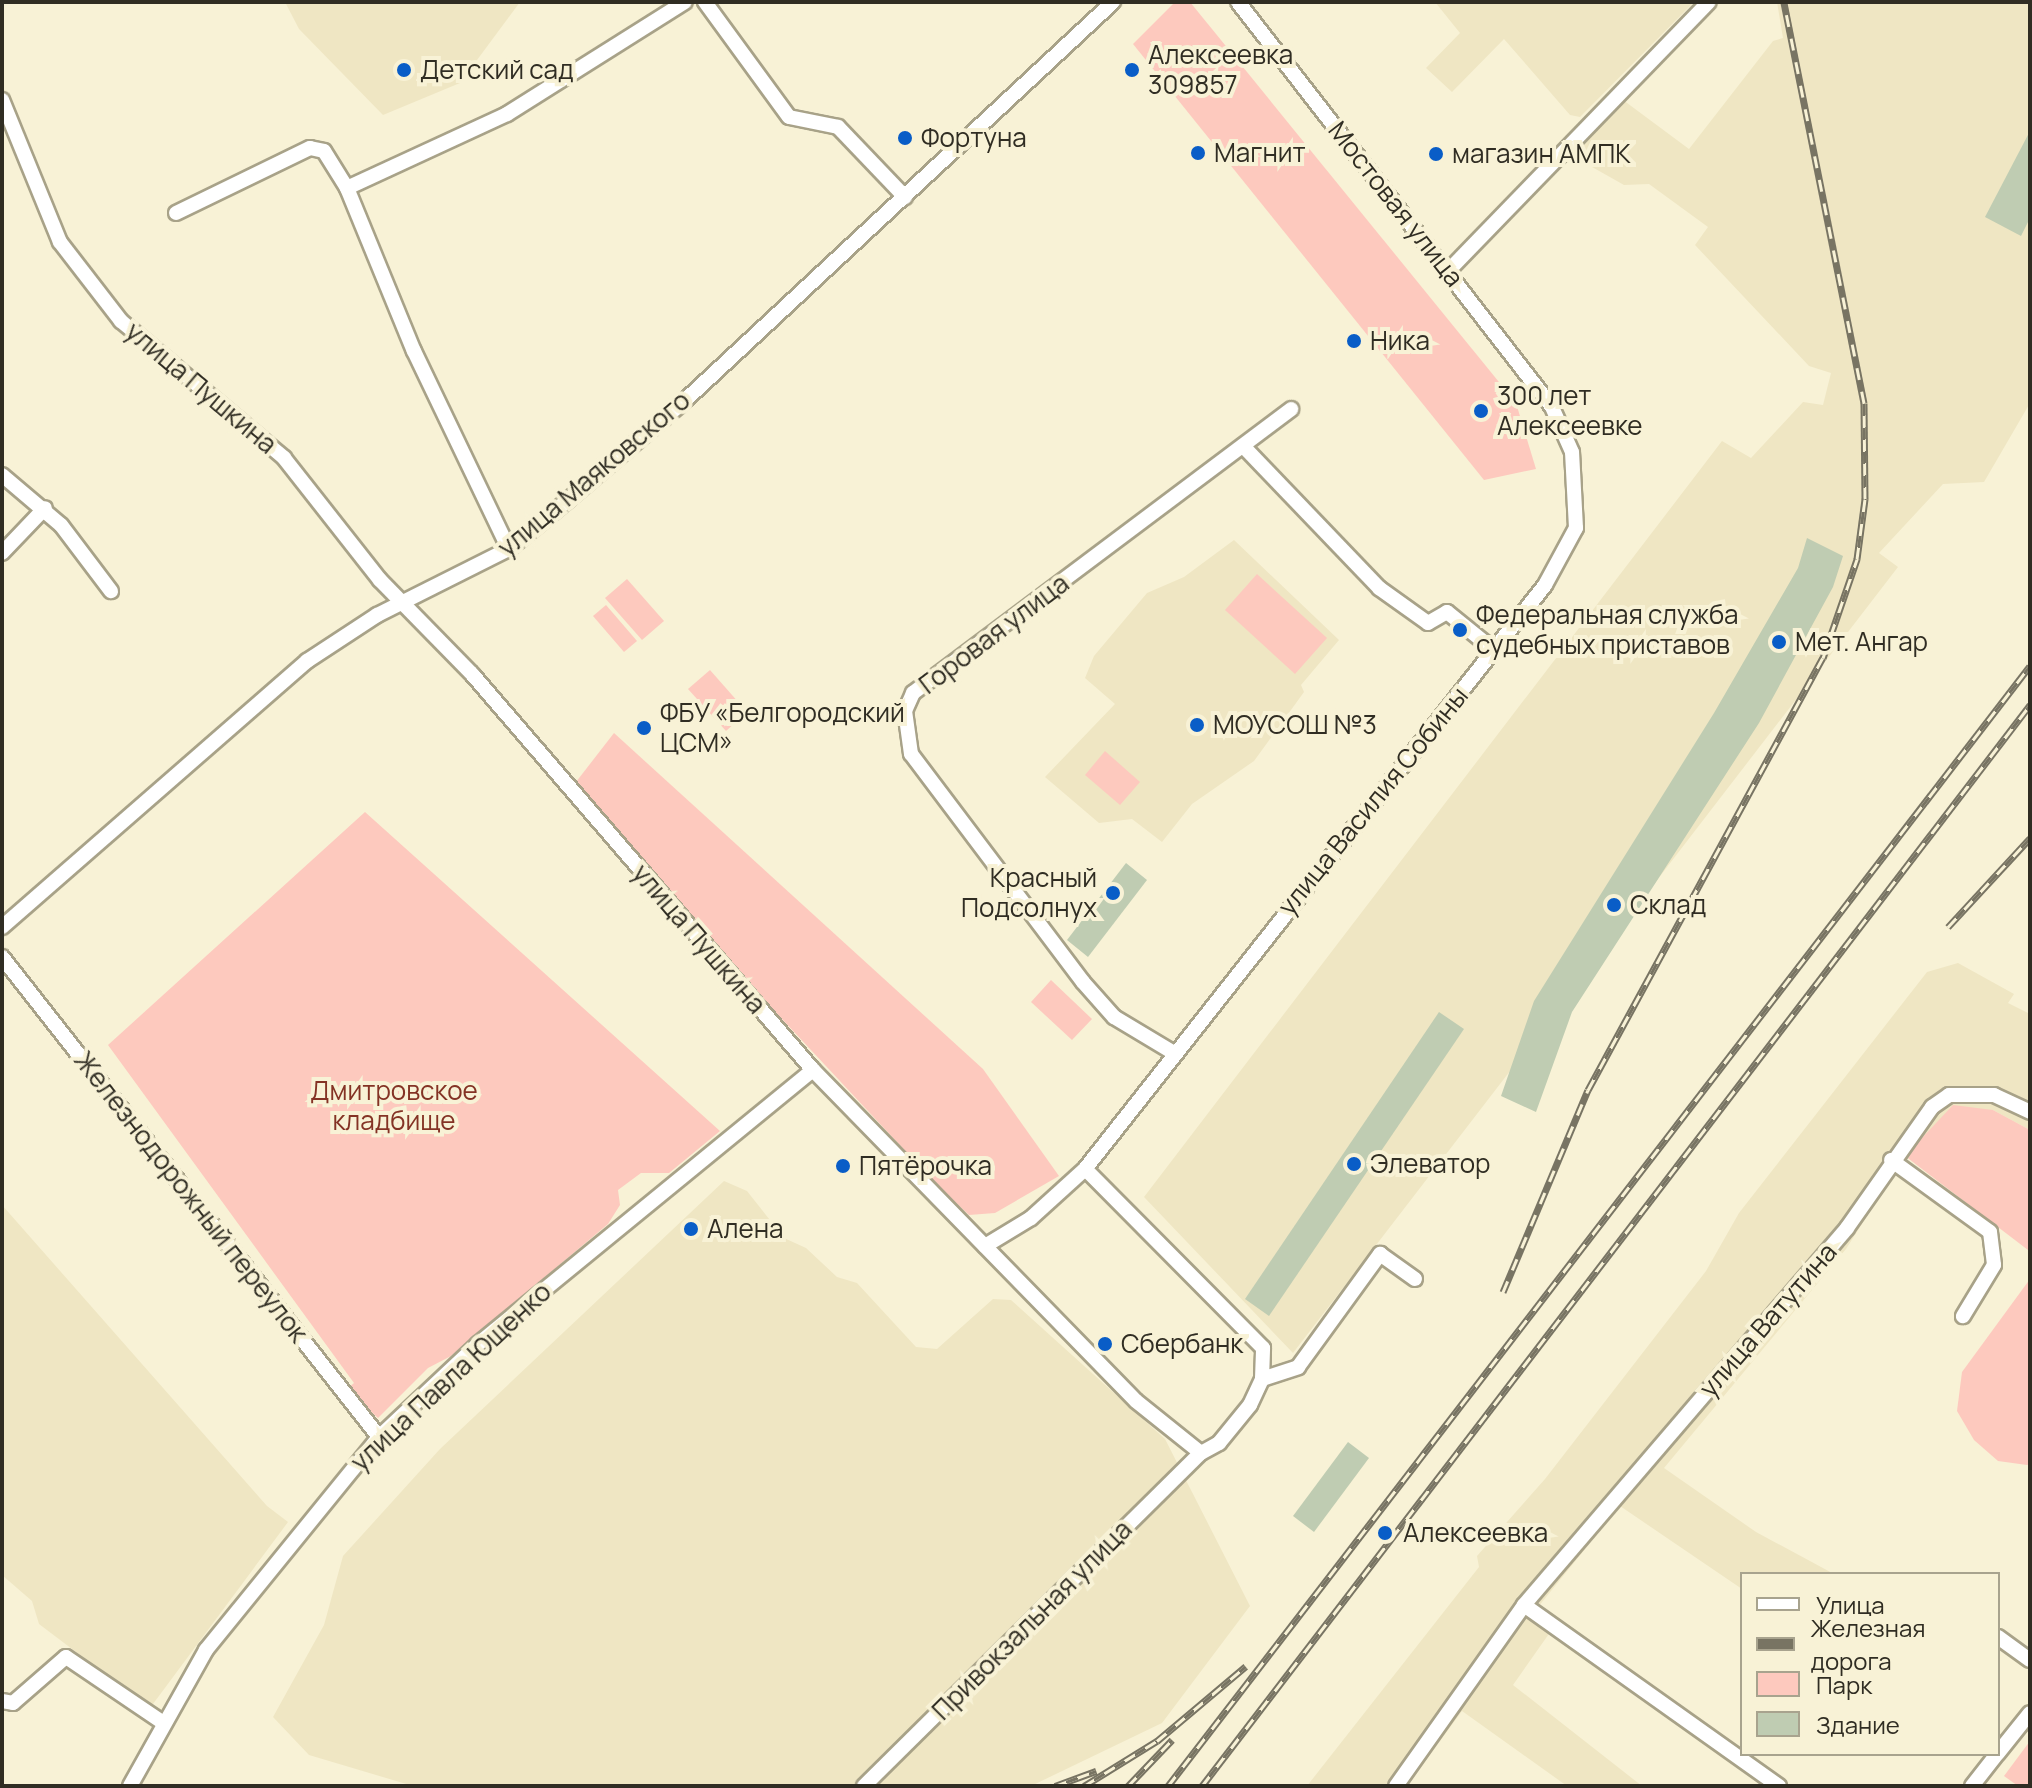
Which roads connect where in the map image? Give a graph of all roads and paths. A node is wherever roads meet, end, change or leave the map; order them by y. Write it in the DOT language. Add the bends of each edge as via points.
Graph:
graph roads {
  1 [pos="685,2"];
  2 [pos="705,2"];
  3 [pos="1113,2"];
  4 [pos="1238,2"];
  5 [pos="1709,2"];
  6 [pos="2,100"];
  7 [pos="347,188"];
  8 [pos="905,197"];
  9 [pos="176,213"];
  10 [pos="1449,270"];
  11 [pos="1552,407"];
  12 [pos="1291,409"];
  13 [pos="1243,446"];
  14 [pos="2,475"];
  15 [pos="45,508"];
  16 [pos="509,549"];
  17 [pos="2,553"];
  18 [pos="111,591"];
  19 [pos="405,603"];
  20 [pos="1494,650"];
  21 [pos="2,927"];
  22 [pos="2,957"];
  23 [pos="1174,1053"];
  24 [pos="813,1070"];
  25 [pos="2030,1112"];
  26 [pos="1891,1160"];
  27 [pos="1085,1169"];
  28 [pos="985,1246"];
  29 [pos="1415,1279"];
  30 [pos="1963,1316"];
  31 [pos="1262,1379"];
  32 [pos="379,1437"];
  33 [pos="1201,1453"];
  34 [pos="1524,1605"];
  35 [pos="2000,1638"];
  36 [pos="2030,1660"];
  37 [pos="2,1701"];
  38 [pos="2030,1713"];
  39 [pos="162,1722"];
  40 [pos="2000,1751"];
  41 [pos="1997,1756"];
  42 [pos="1977,1784"];
  43 [pos="130,1786"];
  44 [pos="864,1786"];
  45 [pos="1396,1786"];
  46 [pos="1779,1786"];
  1 -- 7 [label="street" via="507,114"];
  2 -- 8 [label="street" via="789,117 838,127"];
  3 -- 8 [label="street, улица Маяковского"];
  4 -- 10 [label="street, Мостовая улица"];
  5 -- 10 [label="street"];
  6 -- 19 [label="street, улица Пушкина" via="50,222 90,284 121,321 284,458"];
  7 -- 9 [label="street" via="324,151 310,148"];
  7 -- 16 [label="street" via="414,351"];
  8 -- 16 [label="street, улица Маяковского" via="679,406"];
  10 -- 11 [label="street, Мостовая улица"];
  11 -- 20 [label="street, улица Василия Собины" via="1572,452 1576,528 1566,556"];
  12 -- 13 [label="street, Горовая улица"];
  13 -- 20 [label="street" via="1379,588 1428,623 1447,612"];
  13 -- 23 [label="street, Горовая улица" via="913,693 905,711 911,754 1083,982 1114,1017"];
  14 -- 15 [label="street"];
  15 -- 17 [label="street"];
  15 -- 18 [label="street"];
  16 -- 19 [label="street, улица Маяковского"];
  19 -- 21 [label="street, улица Маяковского" via="307,661"];
  19 -- 24 [label="street, улица Пушкина"];
  20 -- 23 [label="street, улица Василия Собины"];
  22 -- 32 [label="street, Железнодорожный переулок"];
  23 -- 27 [label="street, улица Василия Собины"];
  24 -- 28 [label="street, улица Пушкина"];
  24 -- 32 [label="street, улица Павла Ющенко" via="478,1344"];
  25 -- 26 [label="street, улица Ватутина" via="1994,1095 1949,1095"];
  26 -- 30 [label="street" via="1990,1232 1994,1265"];
  26 -- 34 [label="street, улица Ватутина" via="1847,1228"];
  27 -- 28 [label="street, улица Василия Собины" via="1031,1218"];
  27 -- 31 [label="street" via="1263,1348"];
  28 -- 33 [label="street, улица Пушкина" via="1136,1401"];
  29 -- 31 [label="street" via="1380,1254 1298,1367"];
  31 -- 33 [label="street" via="1244,1414"];
  32 -- 39 [label="street, улица Павла Ющенко" via="223,1628"];
  33 -- 44 [label="street, Привокзальная улица"];
  34 -- 45 [label="street, улица Ватутина"];
  34 -- 46 [label="street"];
  35 -- 36 [label="street"];
  37 -- 39 [label="street" via="13,1703 66,1657"];
  38 -- 40 [label="street"];
  39 -- 43 [label="street, улица Павла Ющенко"];
  41 -- 42 [label="street"];
}
